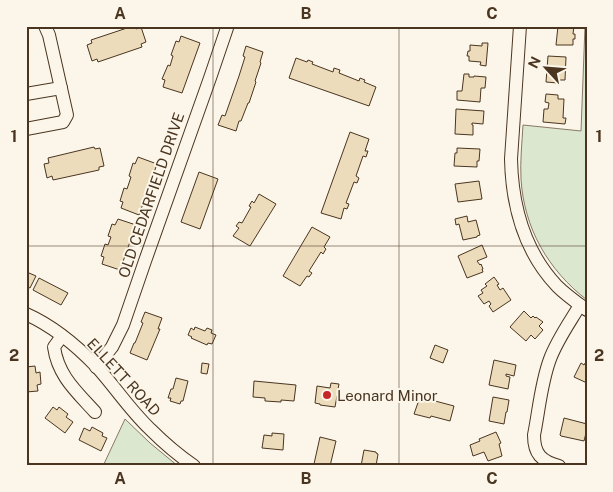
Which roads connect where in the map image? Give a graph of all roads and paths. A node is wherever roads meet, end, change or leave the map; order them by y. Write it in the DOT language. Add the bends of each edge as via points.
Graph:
graph roads {
  1 [pos="46,26"];
  2 [pos="520,26"];
  3 [pos="227,28"];
  4 [pos="60,88"];
  5 [pos="26,94"];
  6 [pos="26,129"];
  7 [pos="583,307"];
  8 [pos="26,314"];
  9 [pos="62,336"];
  10 [pos="96,367"];
  11 [pos="95,412"];
  12 [pos="194,466"];
  13 [pos="559,466"];
  1 -- 4 [label="street"];
  2 -- 7 [label="street" via="511,158 514,197 523,230 540,263 557,286"];
  3 -- 10 [label="street, OLD CEDARFIELD DRIVE" via="124,325"];
  4 -- 5 [label="street"];
  4 -- 6 [label="street" via="67,115 63,122"];
  7 -- 13 [label="street" via="550,358 534,435 540,456"];
  8 -- 9 [label="street, ELLETT ROAD"];
  9 -- 10 [label="street, ELLETT ROAD"];
  9 -- 11 [label="street" via="54,347 55,356 65,378"];
  10 -- 12 [label="street, ELLETT ROAD" via="149,429"];
}
